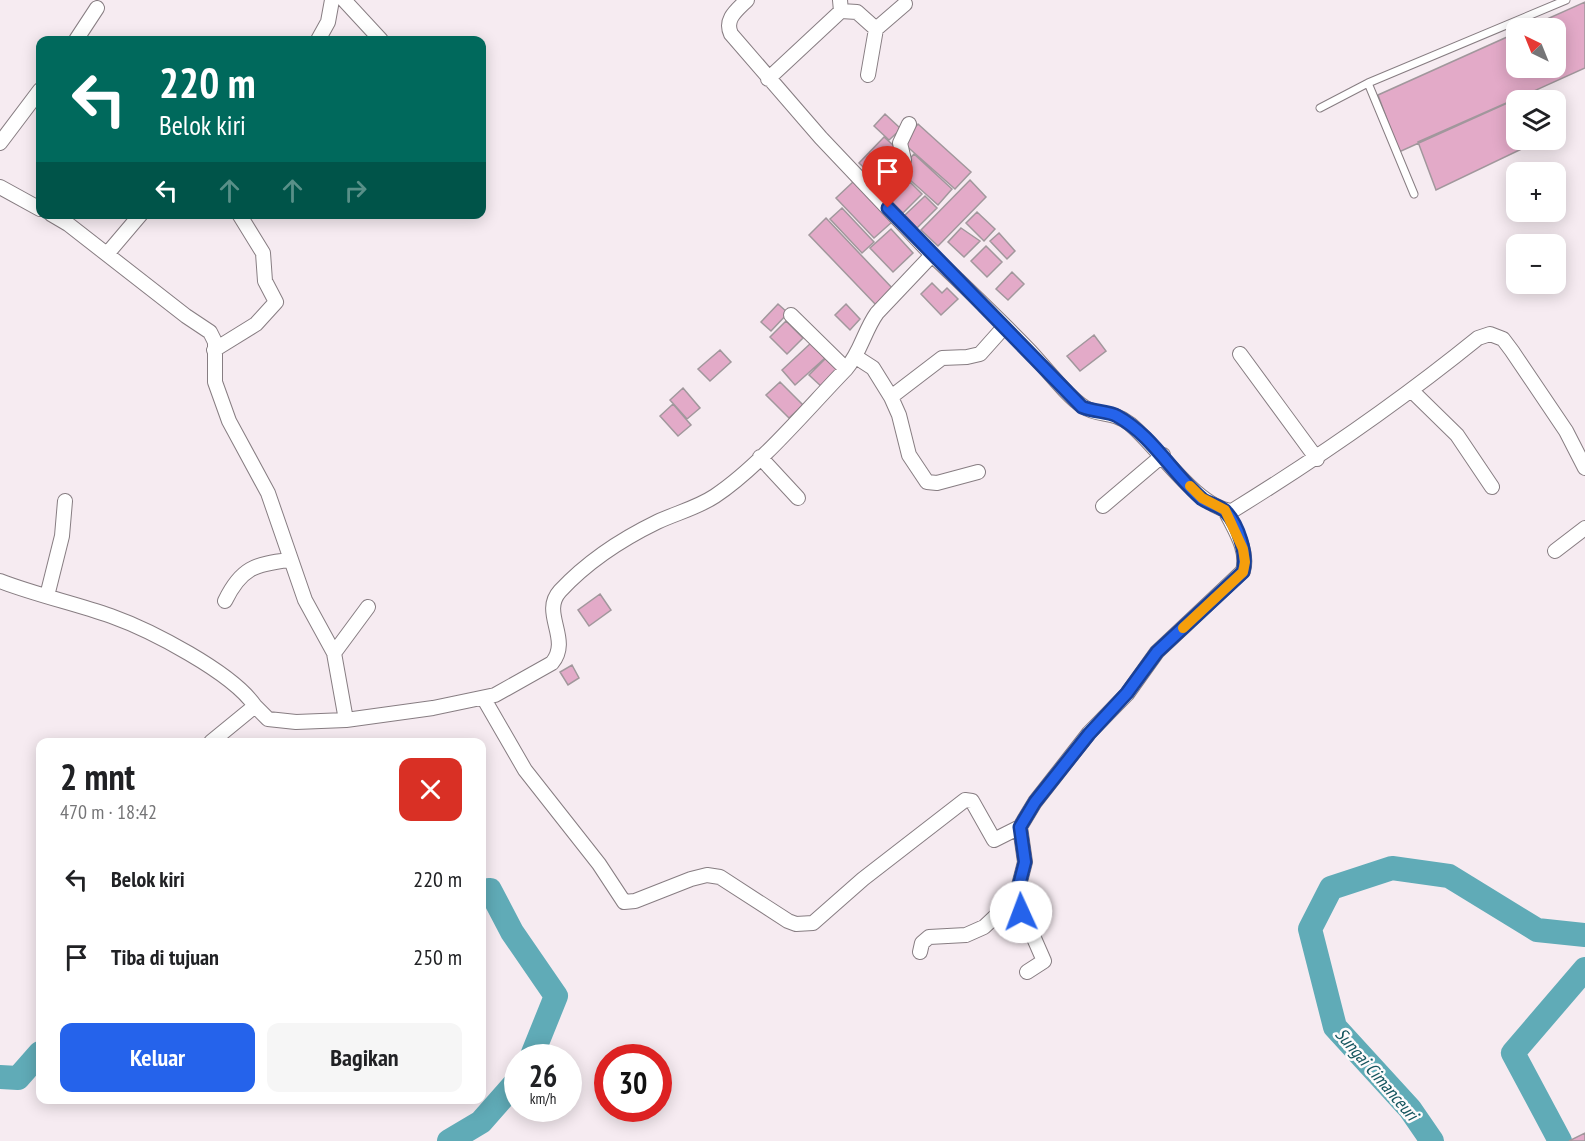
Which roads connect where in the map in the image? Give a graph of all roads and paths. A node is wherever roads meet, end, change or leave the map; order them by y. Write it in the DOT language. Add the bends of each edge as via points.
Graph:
graph roads {
  1 [pos="332,0"];
  2 [pos="344,0"];
  3 [pos="747,0"];
  4 [pos="1566,0"];
  5 [pos="905,4"];
  6 [pos="841,6"];
  7 [pos="97,8"];
  8 [pos="876,29"];
  9 [pos="79,36"];
  10 [pos="320,36"];
  11 [pos="377,36"];
  12 [pos="868,75"];
  13 [pos="768,79"];
  14 [pos="1368,83"];
  15 [pos="36,95"];
  16 [pos="1320,108"];
  17 [pos="909,124"];
  18 [pos="0,143"];
  19 [pos="0,187"];
  20 [pos="873,192"];
  21 [pos="1414,194"];
  22 [pos="36,207"];
  23 [pos="60,219"];
  24 [pos="137,219"];
  25 [pos="242,219"];
  26 [pos="107,254"];
  27 [pos="932,255"];
  28 [pos="791,315"];
  29 [pos="1005,326"];
  30 [pos="214,350"];
  31 [pos="1240,354"];
  32 [pos="856,357"];
  33 [pos="846,369"];
  34 [pos="1412,391"];
  35 [pos="891,397"];
  36 [pos="1163,455"];
  37 [pos="760,457"];
  38 [pos="1317,459"];
  39 [pos="1585,468"];
  40 [pos="978,472"];
  41 [pos="1492,487"];
  42 [pos="798,498"];
  43 [pos="65,501"];
  44 [pos="1103,506"];
  45 [pos="1225,510"];
  46 [pos="1585,528"];
  47 [pos="1555,550"];
  48 [pos="290,560"];
  49 [pos="0,581"];
  50 [pos="47,596"];
  51 [pos="225,601"];
  52 [pos="369,607"];
  53 [pos="334,652"];
  54 [pos="484,699"];
  55 [pos="255,706"];
  56 [pos="346,720"];
  57 [pos="216,738"];
  58 [pos="1020,827"];
  59 [pos="1016,897"];
  60 [pos="920,952"];
  61 [pos="1027,972"];
  1 -- 10 [label="street" via="328,22"];
  2 -- 11 [label="street"];
  3 -- 13 [label="street" via="729,19 728,27"];
  4 -- 14 [label="lane"];
  5 -- 8 [label="street"];
  6 -- 8 [label="street" via="857,12"];
  6 -- 13 [label="street"];
  7 -- 9 [label="street"];
  8 -- 12 [label="street"];
  13 -- 20 [label="street"];
  14 -- 16 [label="lane"];
  14 -- 21 [label="lane"];
  15 -- 18 [label="street"];
  17 -- 20 [label="street" via="900,143 904,160"];
  19 -- 22 [label="street"];
  20 -- 27 [label="street"];
  23 -- 26 [label="street"];
  24 -- 26 [label="street"];
  25 -- 30 [label="street" via="263,253 265,281 276,302 256,324"];
  26 -- 30 [label="street" via="210,332"];
  27 -- 29 [label="street"];
  27 -- 32 [label="street" via="877,313"];
  28 -- 33 [label="street"];
  29 -- 35 [label="street" via="980,354 942,358"];
  29 -- 36 [label="street" via="1082,407 1114,414"];
  30 -- 48 [label="street" via="216,382 229,421 268,493"];
  31 -- 38 [label="street"];
  32 -- 33 [label="street"];
  32 -- 35 [label="street" via="873,368"];
  33 -- 37 [label="street"];
  34 -- 38 [label="street"];
  34 -- 39 [label="street" via="1478,338 1490,334 1503,339 1566,431"];
  34 -- 41 [label="street" via="1457,435"];
  35 -- 40 [label="street" via="909,455 927,482 943,482"];
  36 -- 44 [label="street"];
  36 -- 45 [label="street" via="1202,498"];
  37 -- 42 [label="street"];
  37 -- 54 [label="street" via="713,497 619,542 576,576 554,601 560,633 558,655 527,679"];
  38 -- 45 [label="street" via="1232,511"];
  43 -- 50 [label="street" via="62,536"];
  45 -- 58 [label="street" via="1243,549 1243,572 1157,652 1035,802"];
  46 -- 47 [label="street"];
  48 -- 51 [label="street" via="251,568 232,587"];
  48 -- 53 [label="street" via="305,600"];
  49 -- 50 [label="street"];
  50 -- 55 [label="street" via="113,616 185,652 228,680"];
  52 -- 53 [label="street"];
  53 -- 56 [label="street"];
  54 -- 56 [label="street"];
  54 -- 58 [label="street" via="525,770 624,902 707,875 720,877 788,921 813,923 965,800 972,801 992,840 997,841"];
  55 -- 56 [label="street" via="263,716 275,721"];
  55 -- 57 [label="street"];
  58 -- 59 [label="street" via="1025,862"];
  59 -- 60 [label="street" via="984,927 966,935 929,937"];
  59 -- 61 [label="street" via="1044,961"];
}
